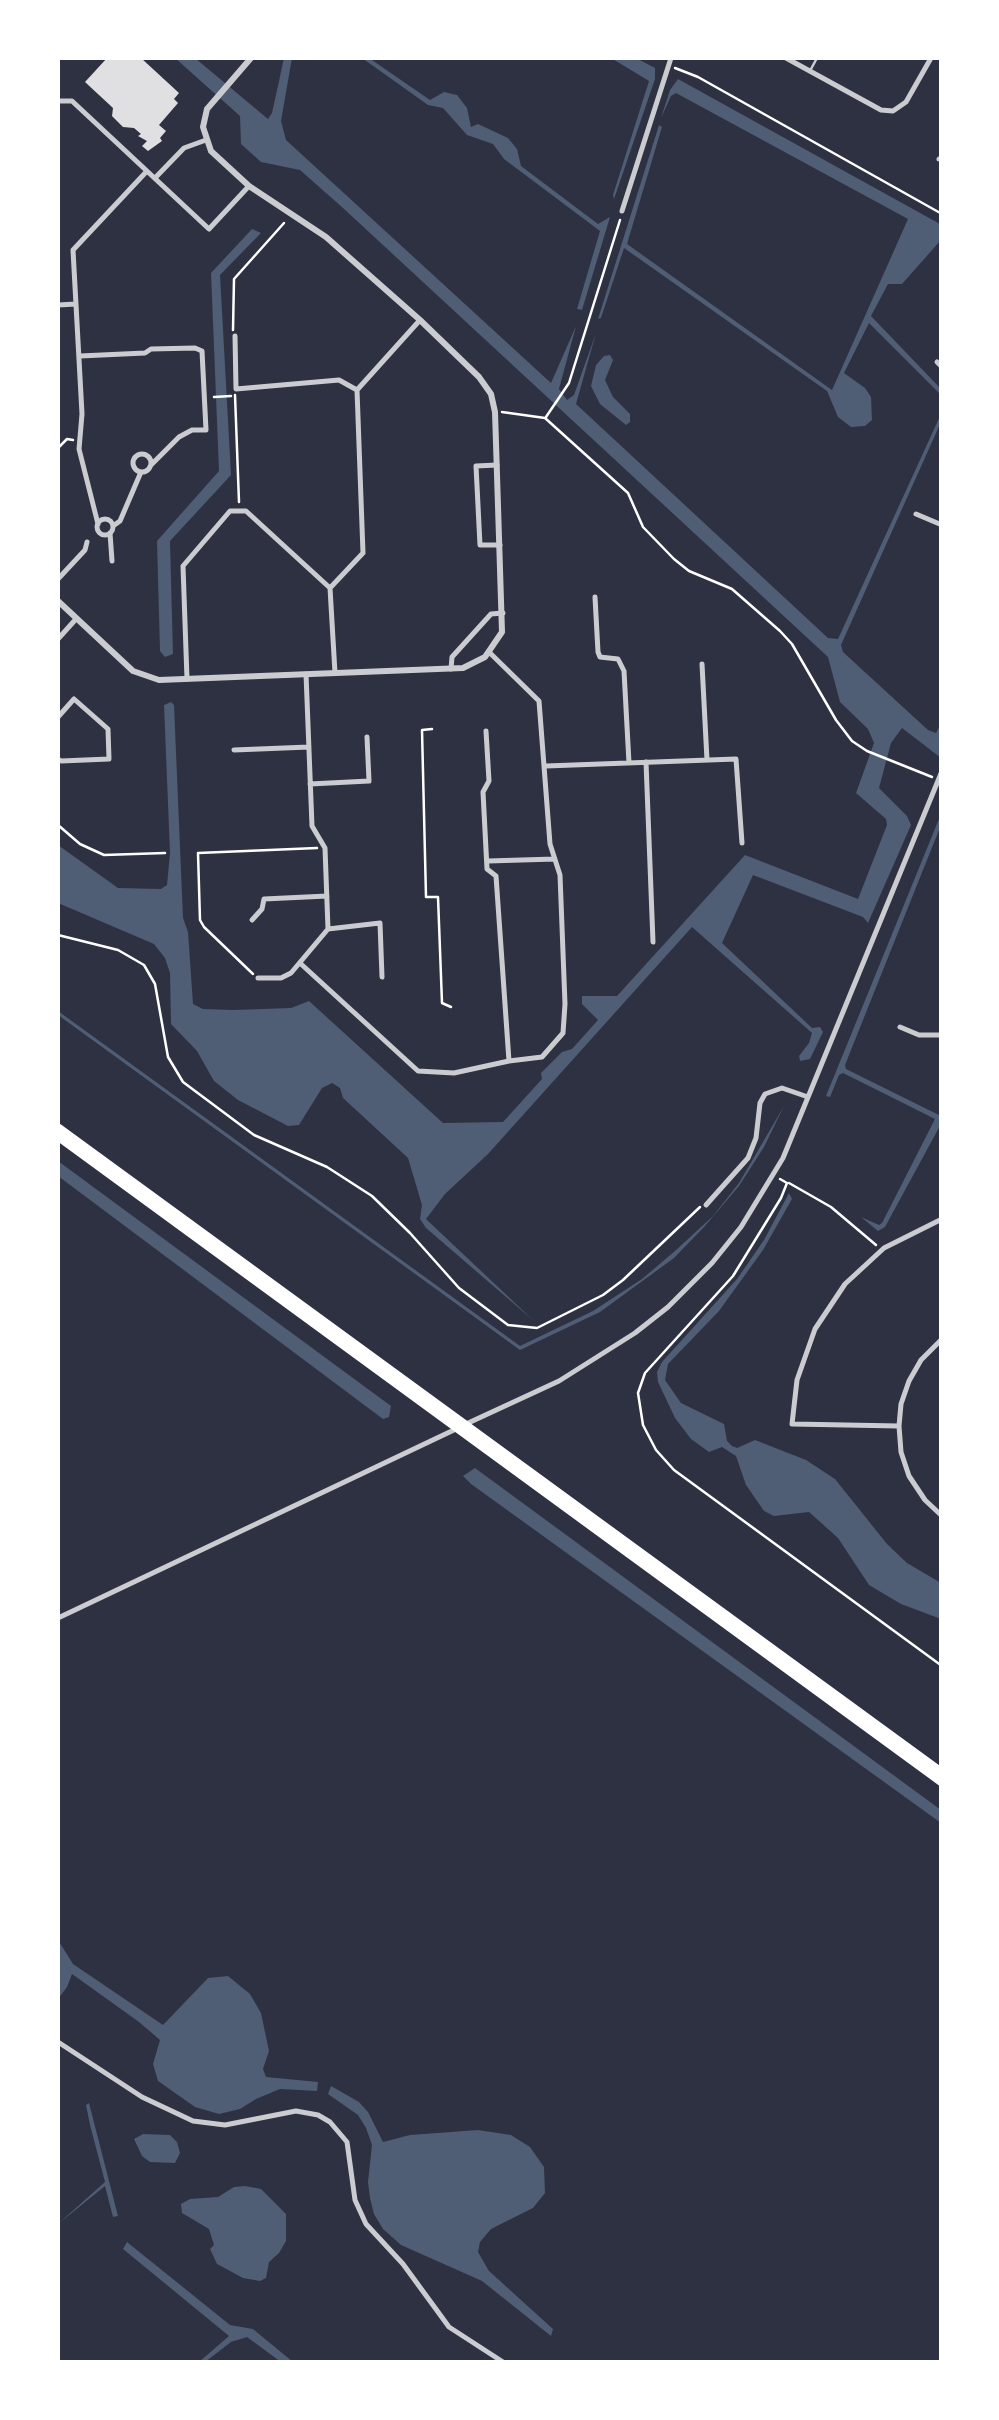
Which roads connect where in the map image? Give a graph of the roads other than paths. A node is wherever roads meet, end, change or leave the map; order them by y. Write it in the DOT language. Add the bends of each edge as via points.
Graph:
graph roads {
  1 [pos="251,58"];
  2 [pos="786,58"];
  3 [pos="818,58"];
  4 [pos="930,58"];
  5 [pos="670,61"];
  6 [pos="942,65"];
  7 [pos="810,71"];
  8 [pos="58,101"];
  9 [pos="206,140"];
  10 [pos="147,171"];
  11 [pos="155,178"];
  12 [pos="249,186"];
  13 [pos="622,210"];
  14 [pos="76,304"];
  15 [pos="58,305"];
  16 [pos="420,320"];
  17 [pos="235,336"];
  18 [pos="79,356"];
  19 [pos="357,390"];
  20 [pos="151,465"];
  21 [pos="498,465"];
  22 [pos="142,472"];
  23 [pos="916,514"];
  24 [pos="98,524"];
  25 [pos="942,525"];
  26 [pos="111,529"];
  27 [pos="86,542"];
  28 [pos="500,545"];
  29 [pos="112,561"];
  30 [pos="58,579"];
  31 [pos="330,588"];
  32 [pos="595,598"];
  33 [pos="58,601"];
  34 [pos="503,612"];
  35 [pos="76,619"];
  36 [pos="58,639"];
  37 [pos="490,652"];
  38 [pos="702,664"];
  39 [pos="452,669"];
  40 [pos="335,673"];
  41 [pos="306,674"];
  42 [pos="187,679"];
  43 [pos="58,717"];
  44 [pos="486,731"];
  45 [pos="367,737"];
  46 [pos="309,747"];
  47 [pos="234,750"];
  48 [pos="58,759"];
  49 [pos="707,760"];
  50 [pos="628,762"];
  51 [pos="646,762"];
  52 [pos="546,766"];
  53 [pos="942,771"];
  54 [pos="310,784"];
  55 [pos="742,843"];
  56 [pos="555,859"];
  57 [pos="487,862"];
  58 [pos="326,896"];
  59 [pos="252,920"];
  60 [pos="328,929"];
  61 [pos="654,942"];
  62 [pos="301,964"];
  63 [pos="382,977"];
  64 [pos="258,978"];
  65 [pos="900,1027"];
  66 [pos="942,1035"];
  67 [pos="509,1061"];
  68 [pos="808,1097"];
  69 [pos="58,1128"];
  70 [pos="58,1136"];
  71 [pos="706,1205"];
  72 [pos="942,1219"];
  73 [pos="942,1339"];
  74 [pos="899,1426"];
  75 [pos="942,1516"];
  76 [pos="58,1618"];
  77 [pos="942,1774"];
  78 [pos="942,1782"];
  79 [pos="58,2042"];
  80 [pos="503,2362"];
  1 -- 9 [label="street" via="205,115"];
  2 -- 7 [label="street"];
  3 -- 7 [label="lane"];
  4 -- 6 [label="street"];
  4 -- 7 [label="street" via="906,102 892,110"];
  5 -- 13 [label="street"];
  8 -- 10 [label="street" via="72,101"];
  9 -- 11 [label="street" via="184,148"];
  9 -- 12 [label="street"];
  10 -- 11 [label="street"];
  10 -- 14 [label="street" via="74,248"];
  11 -- 12 [label="street" via="209,229"];
  12 -- 16 [label="street" via="326,237"];
  14 -- 15 [label="street"];
  14 -- 18 [label="street"];
  16 -- 19 [label="street"];
  16 -- 21 [label="street" via="486,385"];
  17 -- 19 [label="street" via="236,389 339,380"];
  18 -- 20 [label="street" via="151,348 202,351 206,430 179,437"];
  18 -- 24 [label="street" via="80,464"];
  19 -- 31 [label="street" via="363,553"];
  20 -- 22 [label="street"];
  20 -- 22 [label="street" via="148,456 137,456 134,467"];
  21 -- 28 [label="street"];
  21 -- 28 [label="street" via="476,466 480,546"];
  22 -- 26 [label="street"];
  23 -- 25 [label="street"];
  24 -- 26 [label="street" via="106,519"];
  24 -- 26 [label="street" via="100,533"];
  26 -- 29 [label="street"];
  27 -- 30 [label="street"];
  28 -- 34 [label="street"];
  31 -- 40 [label="street"];
  31 -- 42 [label="street" via="240,509 230,511 184,563"];
  32 -- 50 [label="street" via="598,652 618,659 624,671"];
  33 -- 35 [label="street"];
  34 -- 37 [label="street" via="502,632"];
  34 -- 39 [label="street" via="491,614 452,657"];
  35 -- 36 [label="street"];
  35 -- 42 [label="street" via="139,676"];
  37 -- 39 [label="street"];
  37 -- 52 [label="street" via="539,700"];
  38 -- 49 [label="street"];
  39 -- 40 [label="street"];
  40 -- 41 [label="street"];
  41 -- 42 [label="street"];
  41 -- 46 [label="street"];
  43 -- 48 [label="street" via="74,699 108,729 109,759"];
  44 -- 57 [label="street"];
  45 -- 54 [label="street" via="369,782"];
  46 -- 47 [label="street"];
  46 -- 54 [label="street"];
  49 -- 51 [label="street"];
  49 -- 55 [label="street" via="736,759"];
  50 -- 51 [label="street"];
  50 -- 52 [label="street"];
  51 -- 61 [label="street"];
  52 -- 56 [label="street"];
  53 -- 68 [label="street"];
  54 -- 58 [label="street" via="313,832 325,848"];
  56 -- 57 [label="street"];
  56 -- 67 [label="street" via="563,1034 542,1056"];
  57 -- 67 [label="street" via="496,876"];
  58 -- 59 [label="street" via="264,899"];
  58 -- 60 [label="street"];
  60 -- 62 [label="street"];
  60 -- 63 [label="street" via="380,924"];
  62 -- 64 [label="street" via="281,978"];
  62 -- 67 [label="street" via="418,1071"];
  65 -- 66 [label="street"];
  68 -- 71 [label="street" via="782,1088 765,1094 752,1151"];
  68 -- 76 [label="street" via="774,1175 741,1227 668,1306 622,1342 484,1416"];
  69 -- 77 [label="highway"];
  70 -- 78 [label="highway"];
  72 -- 74 [label="street" via="881,1250 845,1284 815,1329 797,1380 792,1424"];
  73 -- 74 [label="street" via="909,1381"];
  74 -- 75 [label="street" via="910,1476"];
  79 -- 80 [label="street" via="185,2118 224,2124 296,2111 330,2122 347,2142 355,2200 366,2224 437,2315"];
}
